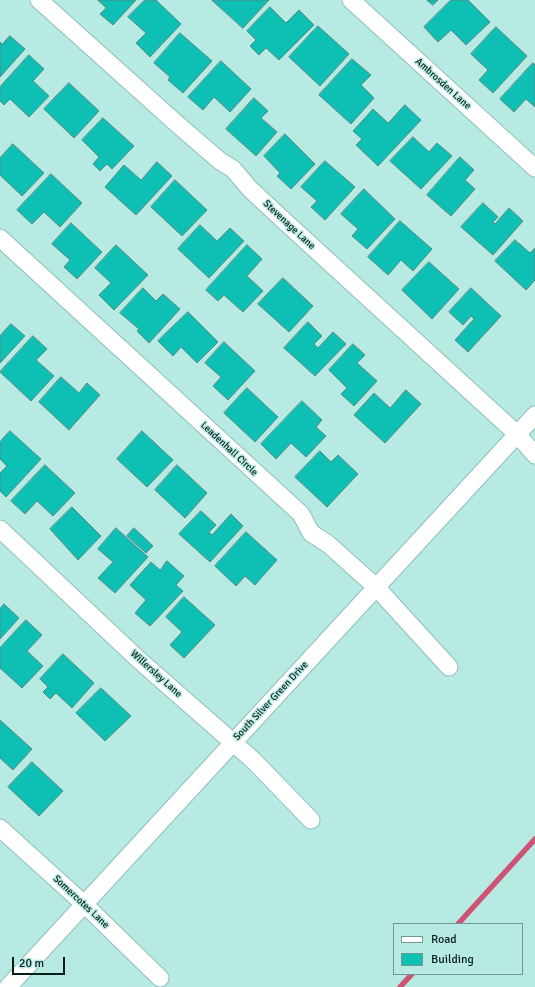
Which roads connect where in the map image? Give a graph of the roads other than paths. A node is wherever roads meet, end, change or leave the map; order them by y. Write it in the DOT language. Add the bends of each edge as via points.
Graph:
graph roads {
  1 [pos="39,0"];
  2 [pos="351,0"];
  3 [pos="535,168"];
  4 [pos="0,238"];
  5 [pos="535,415"];
  6 [pos="517,434"];
  7 [pos="535,455"];
  8 [pos="0,530"];
  9 [pos="376,587"];
  10 [pos="450,667"];
  11 [pos="233,742"];
  12 [pos="311,820"];
  13 [pos="0,828"];
  14 [pos="84,904"];
  15 [pos="160,978"];
  16 [pos="8,987"];
  1 -- 6 [label="street, Stevenage Lane" via="176,123 233,169 280,217"];
  2 -- 3 [label="street, Ambrosden Lane"];
  4 -- 9 [label="street, Leadenhall Circle" via="301,514 311,533 328,544"];
  5 -- 6 [label="street, South Silver Green Drive"];
  6 -- 7 [label="street, Stevenage Lane"];
  6 -- 9 [label="street, South Silver Green Drive"];
  8 -- 11 [label="street, Willersley Lane" via="138,660"];
  9 -- 10 [label="street, Leadenhall Circle"];
  9 -- 11 [label="street, South Silver Green Drive"];
  11 -- 12 [label="street, Willersley Lane"];
  11 -- 14 [label="street, South Silver Green Drive"];
  13 -- 14 [label="street, Somercotes Lane"];
  14 -- 15 [label="street, Somercotes Lane"];
  14 -- 16 [label="street, South Silver Green Drive"];
}
